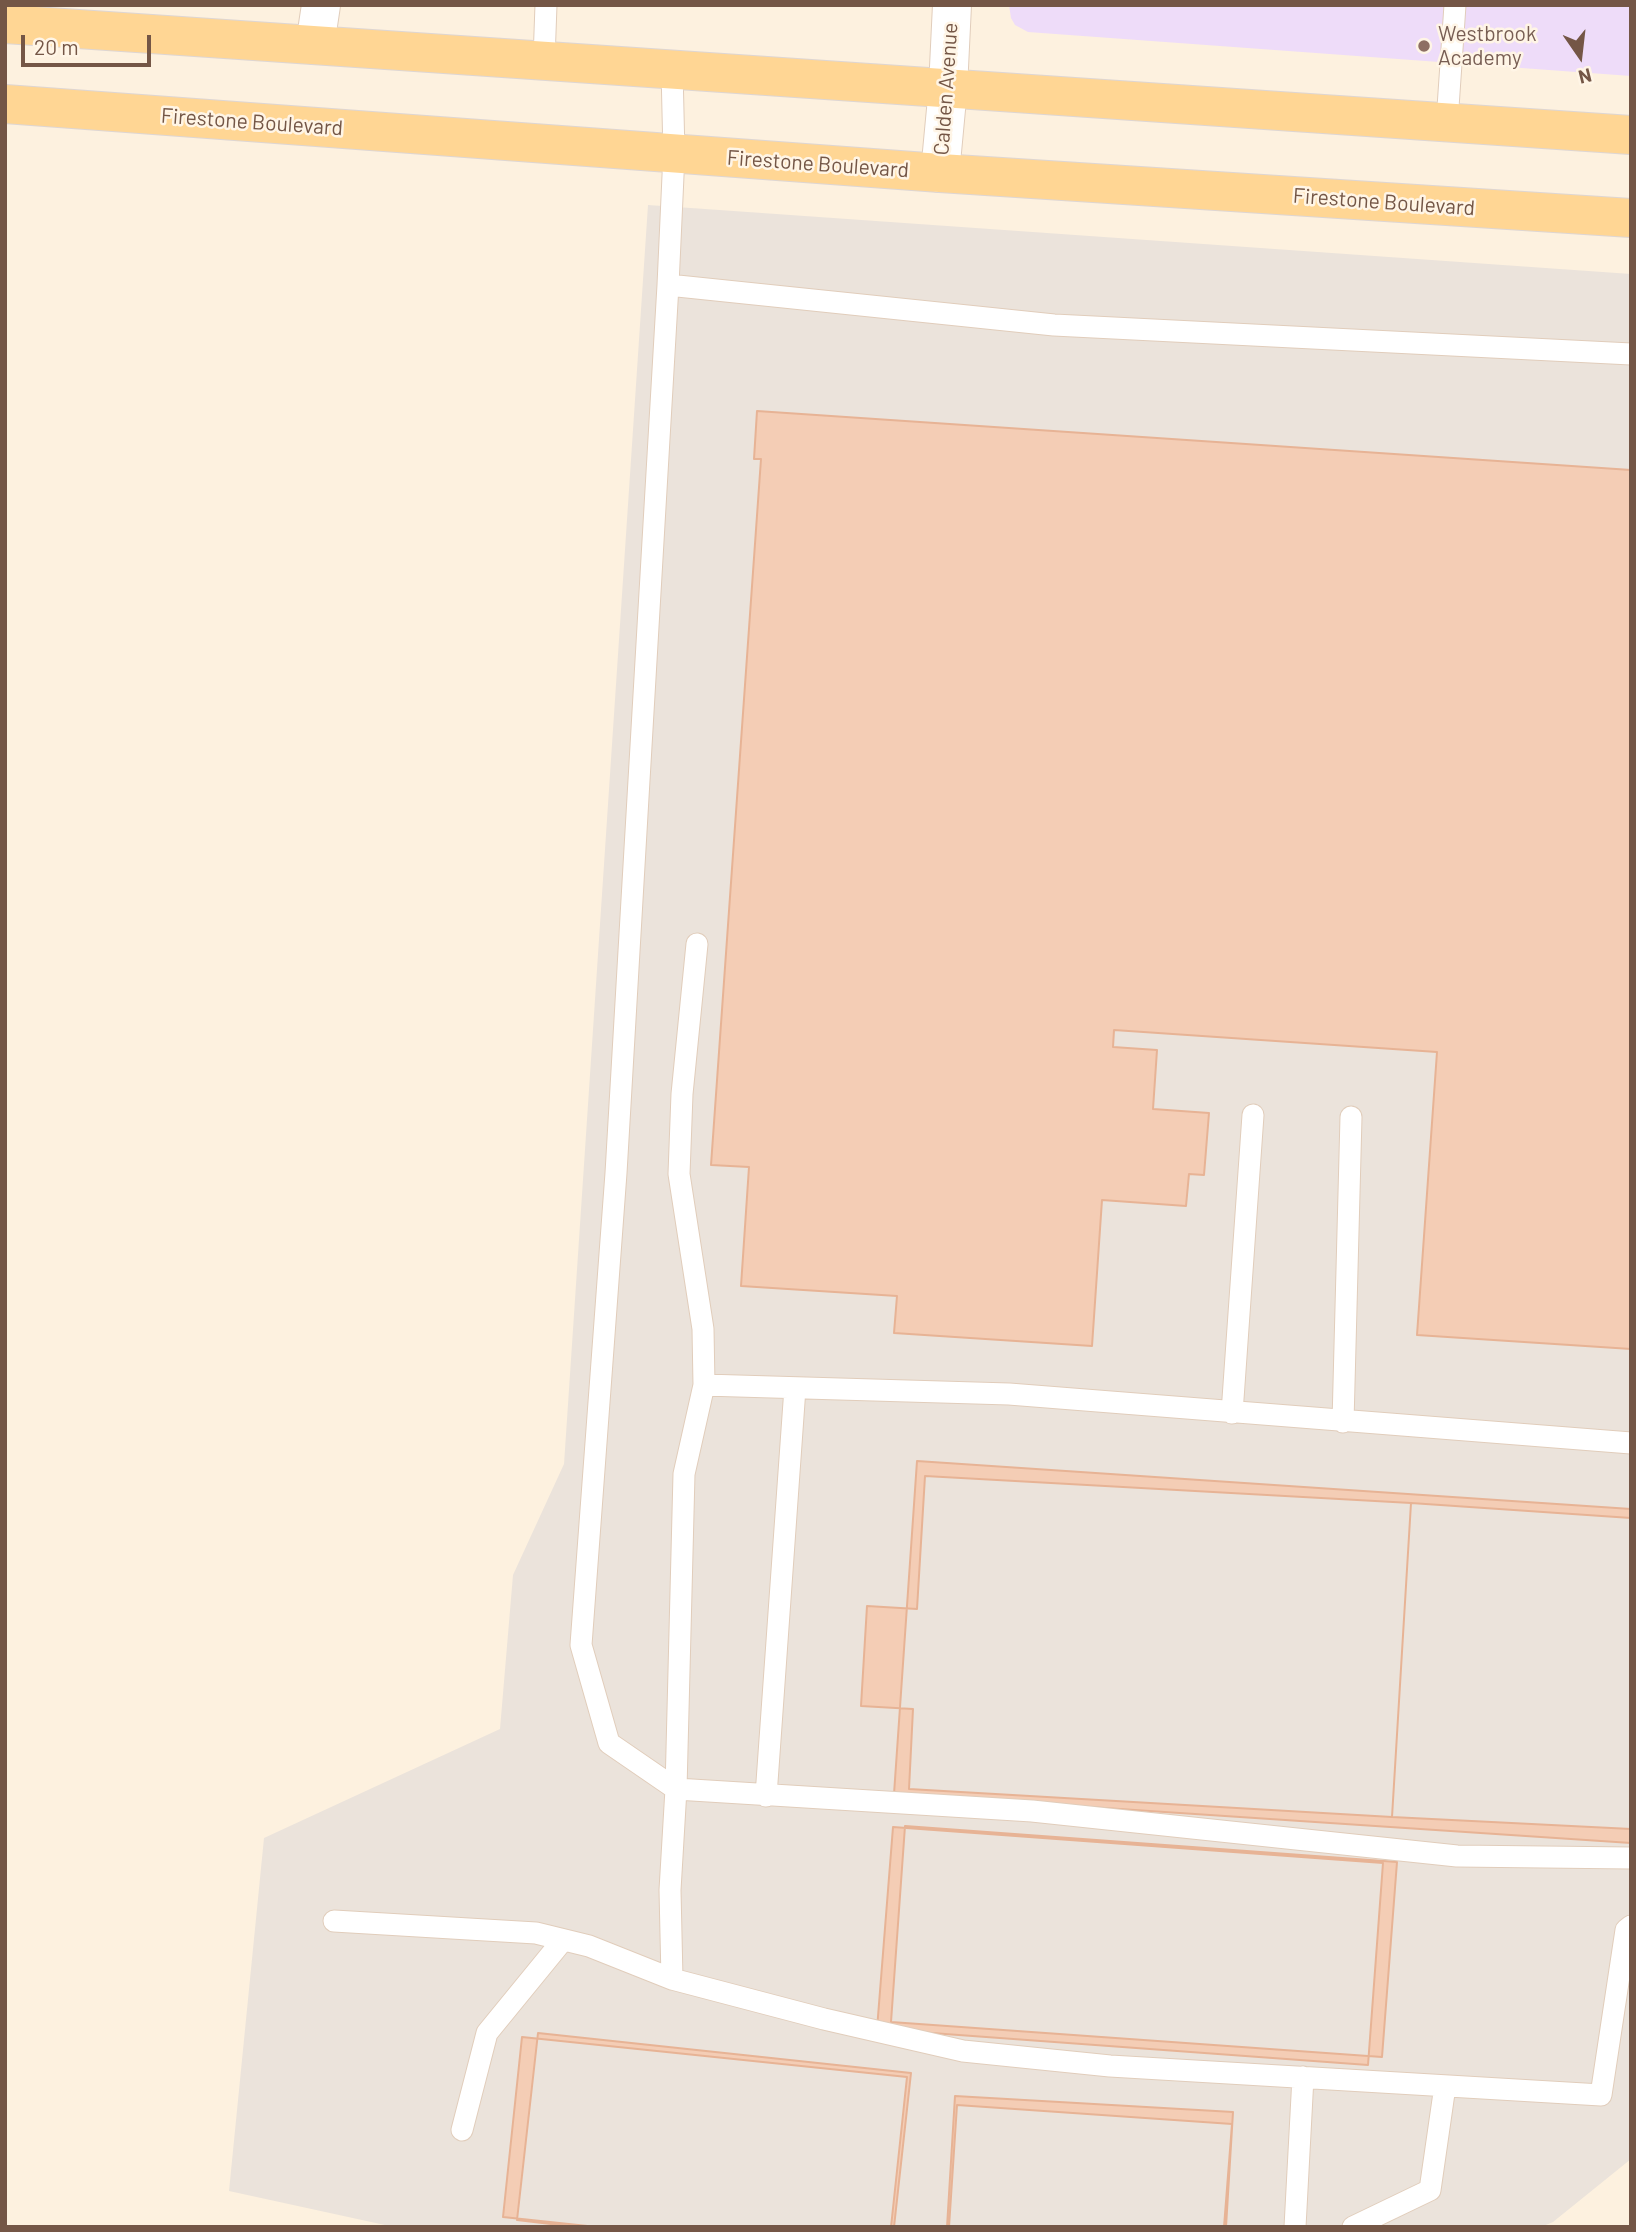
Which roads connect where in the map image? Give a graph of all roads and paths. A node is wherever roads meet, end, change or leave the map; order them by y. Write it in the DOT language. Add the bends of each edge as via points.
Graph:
graph roads {
  1 [pos="321,5"];
  2 [pos="546,5"];
  3 [pos="952,5"];
  4 [pos="1455,5"];
  5 [pos="5,23"];
  6 [pos="315,45"];
  7 [pos="544,60"];
  8 [pos="672,70"];
  9 [pos="948,88"];
  10 [pos="5,104"];
  11 [pos="1447,122"];
  12 [pos="1631,135"];
  13 [pos="674,154"];
  14 [pos="940,173"];
  15 [pos="1631,218"];
  16 [pos="668,285"];
  17 [pos="1631,354"];
  18 [pos="697,944"];
  19 [pos="1253,1115"];
  20 [pos="1352,1117"];
  21 [pos="704,1385"];
  22 [pos="795,1388"];
  23 [pos="1232,1412"];
  24 [pos="1343,1422"];
  25 [pos="1631,1443"];
  26 [pos="676,1789"];
  27 [pos="766,1796"];
  28 [pos="1631,1858"];
  29 [pos="334,1921"];
  30 [pos="1631,1926"];
  31 [pos="563,1940"];
  32 [pos="672,1979"];
  33 [pos="1303,2077"];
  34 [pos="1445,2086"];
  35 [pos="462,2130"];
  36 [pos="1295,2227"];
  37 [pos="1353,2227"];
  1 -- 6 [label="street"];
  2 -- 7 [label="lane"];
  3 -- 9 [label="street, Calden Avenue"];
  4 -- 11 [label="lane"];
  5 -- 6 [label="main road"];
  6 -- 7 [label="main road"];
  7 -- 8 [label="main road"];
  8 -- 9 [label="main road"];
  8 -- 13 [label="lane"];
  9 -- 11 [label="main road"];
  9 -- 14 [label="street, Calden Avenue"];
  10 -- 13 [label="main road, Firestone Boulevard"];
  11 -- 12 [label="main road"];
  13 -- 14 [label="main road, Firestone Boulevard"];
  13 -- 16 [label="lane"];
  14 -- 15 [label="main road, Firestone Boulevard"];
  16 -- 17 [label="lane" via="1054,325"];
  16 -- 26 [label="lane" via="616,1173 581,1645 608,1743"];
  18 -- 21 [label="lane" via="679,1174 703,1329"];
  19 -- 23 [label="lane"];
  20 -- 24 [label="lane"];
  21 -- 22 [label="lane"];
  21 -- 26 [label="lane" via="684,1474"];
  22 -- 23 [label="lane" via="1009,1394"];
  22 -- 27 [label="lane"];
  23 -- 24 [label="lane"];
  24 -- 25 [label="lane"];
  26 -- 27 [label="lane"];
  26 -- 32 [label="lane" via="670,1890"];
  27 -- 28 [label="lane" via="1032,1811 1457,1856"];
  29 -- 31 [label="lane" via="536,1933"];
  30 -- 34 [label="lane" via="1626,1930 1601,2095"];
  31 -- 32 [label="lane"];
  31 -- 35 [label="lane" via="486,2033"];
  32 -- 33 [label="lane" via="963,2051 1110,2066"];
  33 -- 34 [label="lane"];
  33 -- 36 [label="lane"];
  34 -- 37 [label="lane" via="1430,2190"];
}
